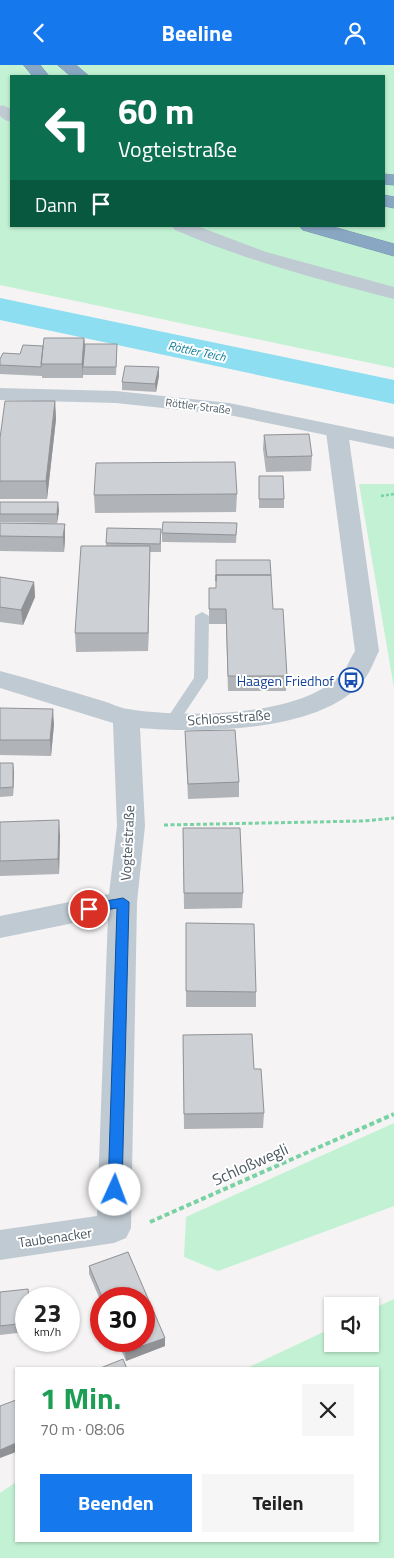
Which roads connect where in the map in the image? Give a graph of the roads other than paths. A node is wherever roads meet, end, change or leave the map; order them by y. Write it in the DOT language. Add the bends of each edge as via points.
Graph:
graph roads {
  1 [pos="32,65"];
  2 [pos="66,65"];
  3 [pos="40,75"];
  4 [pos="80,75"];
  5 [pos="183,227"];
  6 [pos="313,227"];
  7 [pos="394,250"];
  8 [pos="394,293"];
  9 [pos="0,394"];
  10 [pos="337,432"];
  11 [pos="394,443"];
  12 [pos="202,616"];
  13 [pos="0,679"];
  14 [pos="126,718"];
  15 [pos="173,720"];
  16 [pos="123,902"];
  17 [pos="0,927"];
  18 [pos="0,1245"];
  1 -- 3 [label="highway"];
  2 -- 4 [label="highway"];
  5 -- 8 [label="street" via="271,260"];
  6 -- 7 [label="highway"];
  9 -- 10 [label="street, Röttler Straße" via="116,397 229,409"];
  10 -- 11 [label="street, Röttler Straße"];
  10 -- 15 [label="street, Schlossstraße" via="367,651 364,663 341,689 325,700 304,707 265,717"];
  12 -- 15 [label="lane" via="201,678"];
  13 -- 14 [label="street, Schlossstraße"];
  14 -- 15 [label="street, Schlossstraße"];
  14 -- 16 [label="street, Vogteistraße" via="131,826"];
  16 -- 17 [label="street"];
  16 -- 18 [label="street, Taubenacker" via="114,1228"];
}
